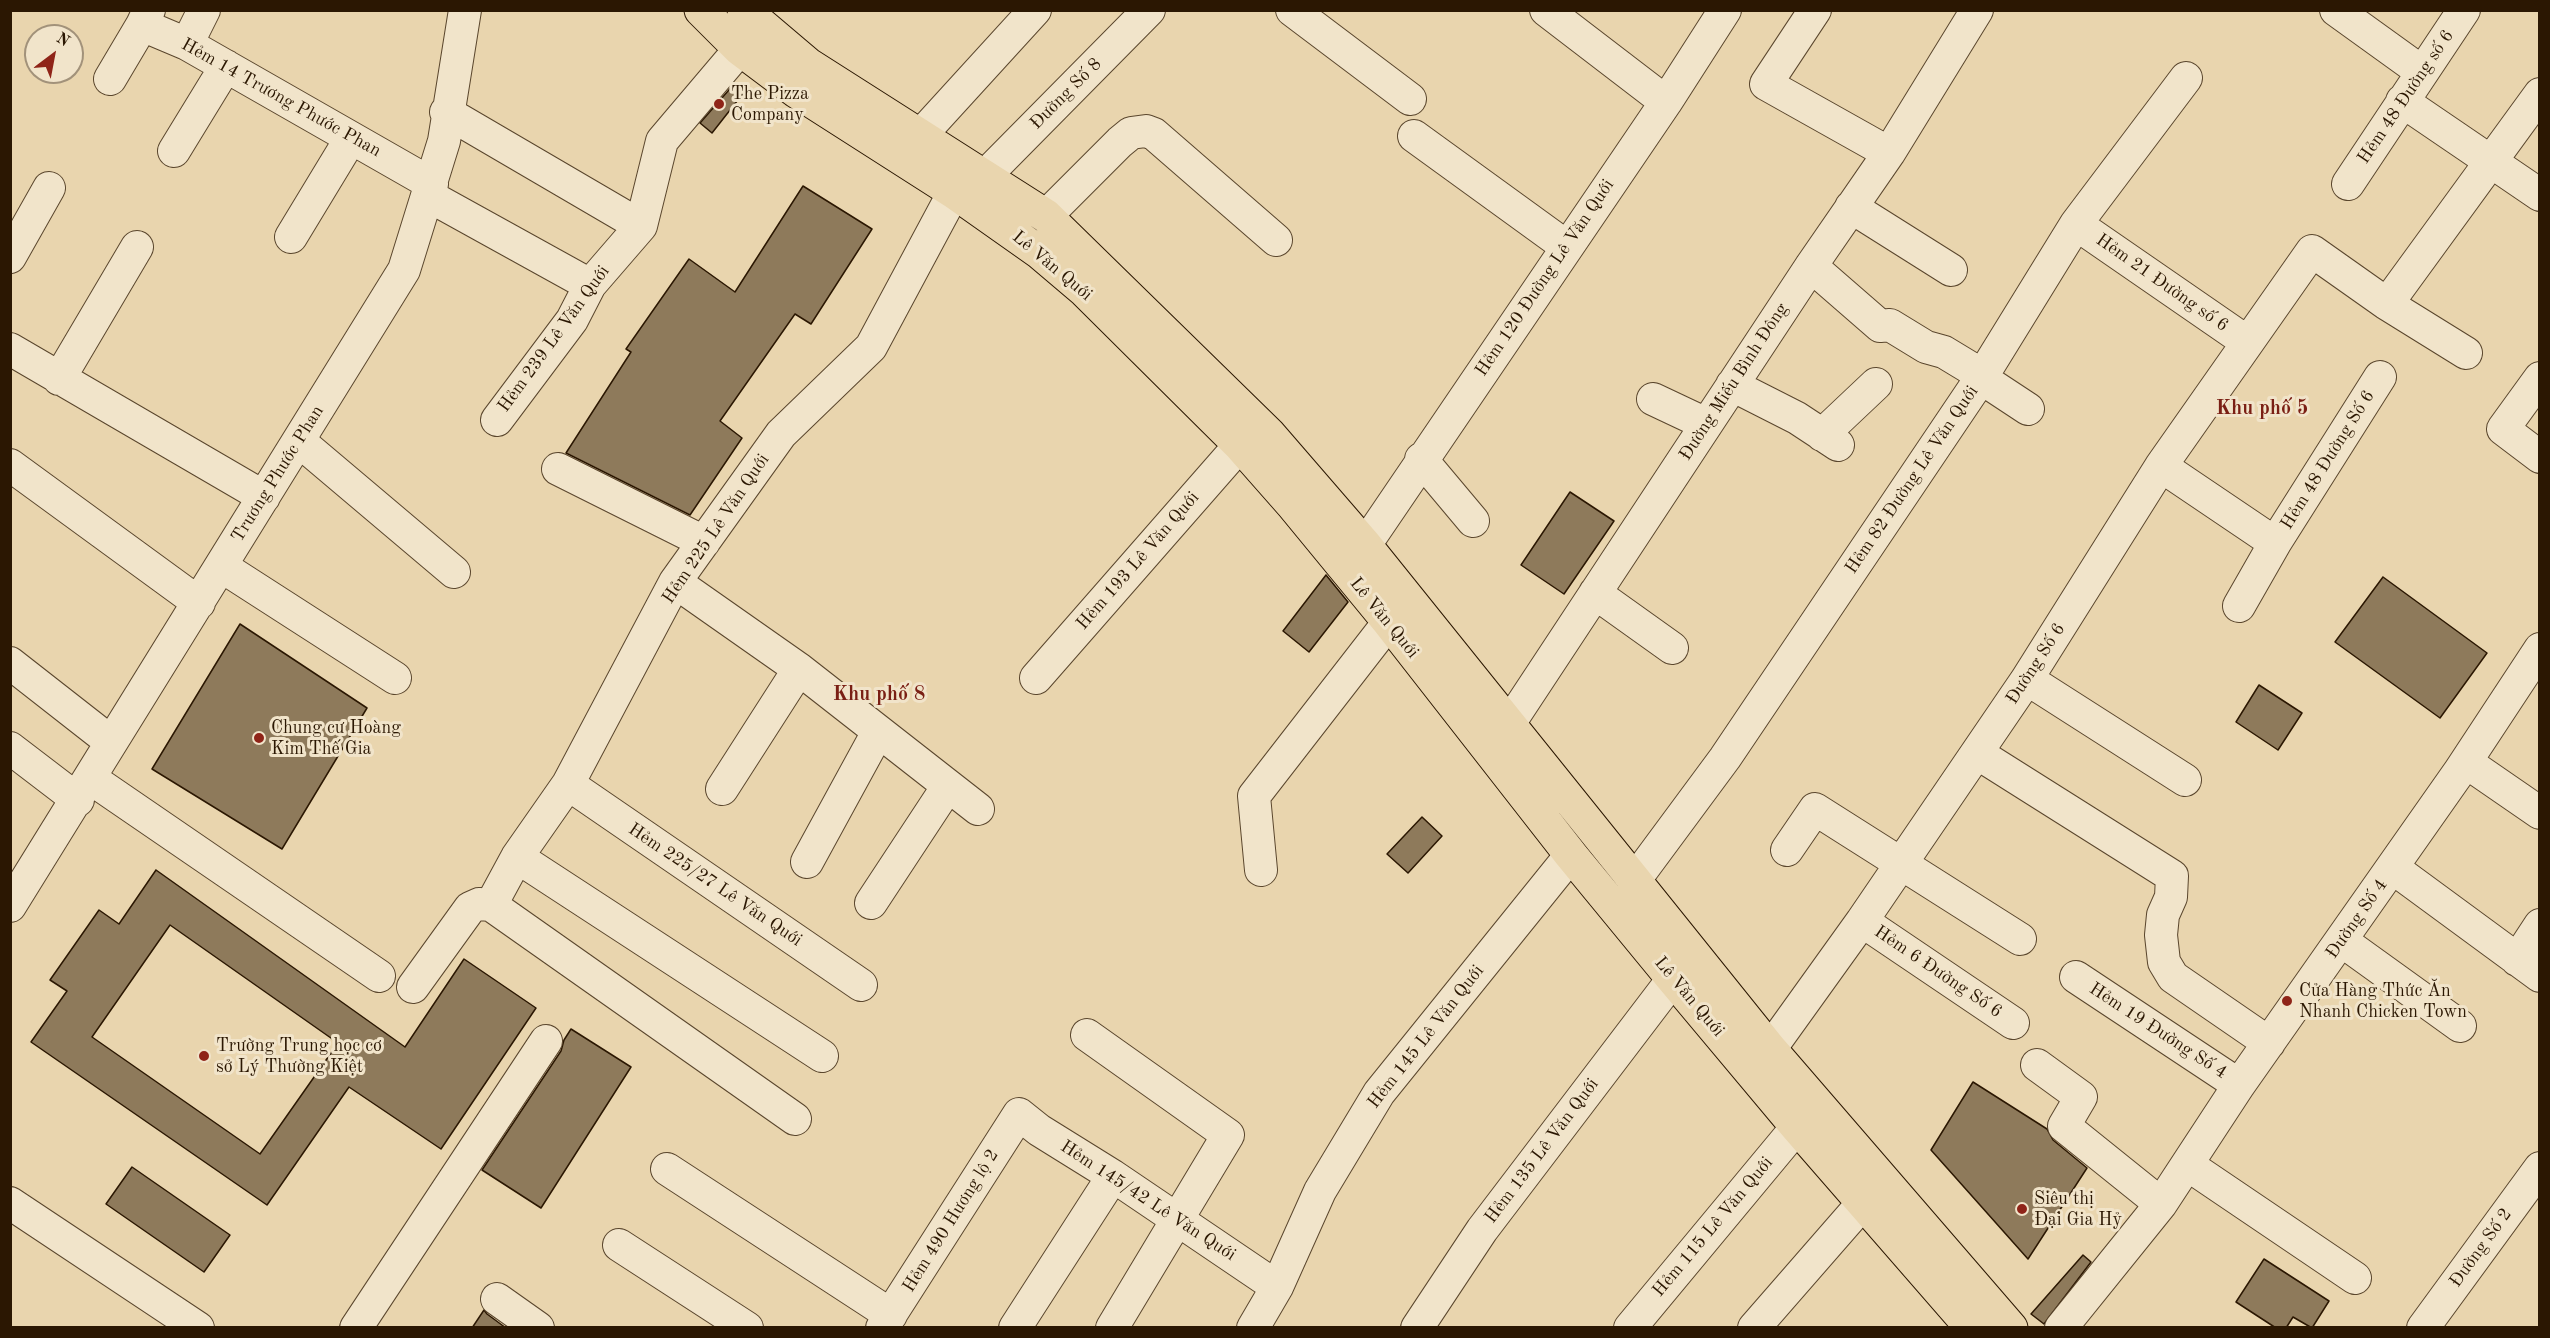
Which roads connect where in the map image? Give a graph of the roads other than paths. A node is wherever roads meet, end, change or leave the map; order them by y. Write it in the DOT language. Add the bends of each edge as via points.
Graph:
graph roads {
  1 [pos="204,10"];
  2 [pos="465,10"];
  3 [pos="701,10"];
  4 [pos="744,10"];
  5 [pos="1035,10"];
  6 [pos="1149,10"];
  7 [pos="1292,10"];
  8 [pos="1546,10"];
  9 [pos="1725,10"];
  10 [pos="1815,10"];
  11 [pos="1977,10"];
  12 [pos="2336,10"];
  13 [pos="2464,10"];
  14 [pos="145,18"];
  15 [pos="187,44"];
  16 [pos="740,50"];
  17 [pos="226,66"];
  18 [pos="2422,72"];
  19 [pos="2186,78"];
  20 [pos="110,79"];
  21 [pos="2540,94"];
  22 [pos="1410,99"];
  23 [pos="2402,101"];
  24 [pos="1666,102"];
  25 [pos="446,112"];
  26 [pos="920,135"];
  27 [pos="1414,136"];
  28 [pos="351,138"];
  29 [pos="174,151"];
  30 [pos="1889,153"];
  31 [pos="2492,160"];
  32 [pos="984,177"];
  33 [pos="2348,184"];
  34 [pos="49,188"];
  35 [pos="430,190"];
  36 [pos="954,192"];
  37 [pos="2540,195"];
  38 [pos="1851,207"];
  39 [pos="1046,216"];
  40 [pos="2076,224"];
  41 [pos="641,226"];
  42 [pos="291,237"];
  43 [pos="1276,240"];
  44 [pos="137,247"];
  45 [pos="1567,247"];
  46 [pos="10,257"];
  47 [pos="1811,266"];
  48 [pos="1951,270"];
  49 [pos="590,285"];
  50 [pos="2387,304"];
  51 [pos="2247,342"];
  52 [pos="10,349"];
  53 [pos="2466,353"];
  54 [pos="1981,376"];
  55 [pos="2380,377"];
  56 [pos="59,378"];
  57 [pos="2540,378"];
  58 [pos="1876,384"];
  59 [pos="1732,385"];
  60 [pos="1653,399"];
  61 [pos="2028,409"];
  62 [pos="496,420"];
  63 [pos="1706,424"];
  64 [pos="298,441"];
  65 [pos="1240,445"];
  66 [pos="2540,457"];
  67 [pos="1421,459"];
  68 [pos="10,465"];
  69 [pos="2161,466"];
  70 [pos="558,469"];
  71 [pos="264,497"];
  72 [pos="1473,521"];
  73 [pos="704,542"];
  74 [pos="2276,543"];
  75 [pos="1365,545"];
  76 [pos="221,566"];
  77 [pos="454,572"];
  78 [pos="675,582"];
  79 [pos="1595,593"];
  80 [pos="200,603"];
  81 [pos="2240,606"];
  82 [pos="1389,622"];
  83 [pos="1672,648"];
  84 [pos="2540,649"];
  85 [pos="10,663"];
  86 [pos="799,669"];
  87 [pos="395,678"];
  88 [pos="1036,678"];
  89 [pos="2027,679"];
  90 [pos="1509,725"];
  91 [pos="878,732"];
  92 [pos="111,742"];
  93 [pos="10,748"];
  94 [pos="1490,752"];
  95 [pos="1977,753"];
  96 [pos="2466,762"];
  97 [pos="2185,780"];
  98 [pos="568,784"];
  99 [pos="948,786"];
  100 [pos="84,789"];
  101 [pos="722,789"];
  102 [pos="978,809"];
  103 [pos="2540,813"];
  104 [pos="1787,850"];
  105 [pos="1570,855"];
  106 [pos="518,857"];
  107 [pos="807,862"];
  108 [pos="1901,862"];
  109 [pos="21,865"];
  110 [pos="2393,868"];
  111 [pos="1262,870"];
  112 [pos="1634,881"];
  113 [pos="871,903"];
  114 [pos="485,904"];
  115 [pos="10,906"];
  116 [pos="1862,921"];
  117 [pos="2540,925"];
  118 [pos="2020,939"];
  119 [pos="2342,941"];
  120 [pos="2528,968"];
  121 [pos="379,976"];
  122 [pos="2076,978"];
  123 [pos="1673,979"];
  124 [pos="861,985"];
  125 [pos="413,987"];
  126 [pos="2013,1023"];
  127 [pos="2460,1026"];
  128 [pos="1087,1035"];
  129 [pos="546,1041"];
  130 [pos="2269,1043"];
  131 [pos="822,1056"];
  132 [pos="1761,1061"];
  133 [pos="2037,1065"];
  134 [pos="2239,1085"];
  135 [pos="1018,1114"];
  136 [pos="795,1119"];
  137 [pos="1797,1127"];
  138 [pos="2188,1165"];
  139 [pos="2540,1168"];
  140 [pos="667,1169"];
  141 [pos="1113,1176"];
  142 [pos="10,1203"];
  143 [pos="1863,1203"];
  144 [pos="2161,1204"];
  145 [pos="1177,1219"];
  146 [pos="620,1245"];
  147 [pos="2355,1278"];
  148 [pos="1277,1287"];
  149 [pos="497,1299"];
  150 [pos="887,1321"];
  151 [pos="1766,1323"];
  152 [pos="198,1328"];
  153 [pos="356,1328"];
  154 [pos="538,1328"];
  155 [pos="747,1328"];
  156 [pos="1015,1328"];
  157 [pos="1112,1328"];
  158 [pos="1253,1328"];
  159 [pos="1417,1328"];
  160 [pos="1630,1328"];
  161 [pos="1972,1328"];
  162 [pos="2012,1328"];
  163 [pos="2061,1328"];
  164 [pos="2423,1328"];
  1 -- 15 [label="street"];
  2 -- 25 [label="street, Trương Phước Phan"];
  3 -- 16 [label="main road, Lê Văn Quới"];
  4 -- 26 [label="main road, Lê Văn Quới" via="810,65"];
  5 -- 26 [label="street"];
  6 -- 32 [label="street, Đường Số 8"];
  7 -- 22 [label="street"];
  8 -- 24 [label="street"];
  9 -- 24 [label="street, Hẻm 120 Đường Lê Văn Quới"];
  10 -- 30 [label="street" via="1767,84"];
  11 -- 30 [label="street, Đường Miếu Bình Đông"];
  12 -- 18 [label="street"];
  13 -- 18 [label="street, Hẻm 48 Đường số 6"];
  14 -- 15 [label="street, Hẻm 14 Trương Phước Phan"];
  14 -- 20 [label="street"];
  15 -- 17 [label="street, Hẻm 14 Trương Phước Phan"];
  16 -- 36 [label="main road, Lê Văn Quới" via="828,113"];
  16 -- 41 [label="street, Hẻm 239 Lê Văn Quới" via="662,141"];
  17 -- 28 [label="street, Hẻm 14 Trương Phước Phan"];
  17 -- 29 [label="street"];
  18 -- 23 [label="street, Hẻm 48 Đường số 6"];
  19 -- 40 [label="street, Hẻm 82 Đường Lê Văn Quới"];
  21 -- 31 [label="street"];
  23 -- 31 [label="street"];
  23 -- 33 [label="street, Hẻm 48 Đường số 6"];
  24 -- 45 [label="street, Hẻm 120 Đường Lê Văn Quới"];
  25 -- 35 [label="street, Trương Phước Phan" via="444,141"];
  25 -- 41 [label="street"];
  26 -- 32 [label="main road, Lê Văn Quới"];
  27 -- 45 [label="street"];
  28 -- 35 [label="street, Hẻm 14 Trương Phước Phan"];
  28 -- 42 [label="street"];
  30 -- 38 [label="street, Đường Miếu Bình Đông"];
  31 -- 37 [label="street"];
  31 -- 50 [label="street"];
  32 -- 39 [label="main road, Lê Văn Quới"];
  34 -- 46 [label="street"];
  35 -- 49 [label="street, Hẻm 14 Trương Phước Phan"];
  35 -- 64 [label="street, Trương Phước Phan" via="404,270"];
  36 -- 65 [label="main road, Lê Văn Quới" via="1039,252 1085,291"];
  36 -- 73 [label="street, Hẻm 225 Lê Văn Quới" via="871,347 781,434"];
  38 -- 47 [label="street, Đường Miếu Bình Đông"];
  38 -- 48 [label="street"];
  39 -- 43 [label="street" via="1120,142 1131,133 1146,130"];
  39 -- 75 [label="main road, Lê Văn Quới" via="1262,426"];
  40 -- 51 [label="street, Hẻm 21 Đường số 6"];
  40 -- 54 [label="street, Hẻm 82 Đường Lê Văn Quới"];
  41 -- 49 [label="street, Hẻm 239 Lê Văn Quới"];
  44 -- 56 [label="street"];
  45 -- 67 [label="street, Hẻm 120 Đường Lê Văn Quới"];
  47 -- 54 [label="street" via="1880,326 1890,324"];
  47 -- 59 [label="street, Đường Miếu Bình Đông"];
  49 -- 62 [label="street, Hẻm 239 Lê Văn Quới" via="572,320"];
  50 -- 51 [label="street, Đường Số 6" via="2312,251"];
  50 -- 53 [label="street"];
  51 -- 69 [label="street, Đường Số 6"];
  52 -- 56 [label="street"];
  54 -- 61 [label="street"];
  54 -- 112 [label="street, Hẻm 82 Đường Lê Văn Quới" via="1725,758"];
  55 -- 74 [label="street, Hẻm 48 Đường Số 6"];
  56 -- 71 [label="street"];
  57 -- 66 [label="street" via="2503,429"];
  58 -- 59 [label="street" via="1830,440"];
  59 -- 63 [label="street, Đường Miếu Bình Đông"];
  60 -- 63 [label="street"];
  63 -- 79 [label="street, Đường Miếu Bình Đông"];
  64 -- 71 [label="street, Trương Phước Phan"];
  64 -- 77 [label="street"];
  65 -- 82 [label="main road, Lê Văn Quới"];
  65 -- 88 [label="street, Hẻm 193 Lê Văn Quới"];
  67 -- 72 [label="street"];
  67 -- 75 [label="street, Hẻm 120 Đường Lê Văn Quới"];
  68 -- 80 [label="street"];
  69 -- 74 [label="street, Hẻm 48 Đường Số 6"];
  69 -- 89 [label="street, Đường Số 6"];
  70 -- 73 [label="street"];
  71 -- 76 [label="street, Trương Phước Phan"];
  73 -- 78 [label="street, Hẻm 225 Lê Văn Quới"];
  74 -- 81 [label="street, Hẻm 48 Đường Số 6"];
  75 -- 90 [label="main road, Lê Văn Quới"];
  76 -- 80 [label="street, Trương Phước Phan"];
  76 -- 87 [label="street"];
  78 -- 86 [label="street"];
  78 -- 98 [label="street, Hẻm 225 Lê Văn Quới"];
  79 -- 83 [label="street"];
  79 -- 90 [label="street, Đường Miếu Bình Đông"];
  80 -- 92 [label="street, Trương Phước Phan"];
  82 -- 94 [label="main road, Lê Văn Quới"];
  82 -- 111 [label="street" via="1254,795"];
  84 -- 96 [label="street, Đường Số 4"];
  85 -- 92 [label="street"];
  86 -- 91 [label="street"];
  86 -- 101 [label="street"];
  89 -- 95 [label="street, Đường Số 6"];
  89 -- 97 [label="street"];
  90 -- 94 [label="street, Đường Miếu Bình Đông"];
  90 -- 112 [label="main road, Lê Văn Quới"];
  91 -- 99 [label="street"];
  91 -- 107 [label="street"];
  92 -- 100 [label="street, Trương Phước Phan"];
  93 -- 100 [label="street"];
  94 -- 105 [label="main road, Lê Văn Quới"];
  95 -- 108 [label="street, Đường Số 6"];
  95 -- 130 [label="street" via="2172,876 2161,936 2164,962 2174,977"];
  96 -- 103 [label="street"];
  96 -- 110 [label="street, Đường Số 4"];
  98 -- 106 [label="street, Hẻm 225 Lê Văn Quới"];
  98 -- 124 [label="street, Hẻm 225/27 Lê Văn Quới"];
  99 -- 102 [label="street"];
  99 -- 113 [label="street"];
  100 -- 109 [label="street, Trương Phước Phan"];
  100 -- 121 [label="street"];
  104 -- 108 [label="street" via="1815,809"];
  105 -- 123 [label="main road, Lê Văn Quới"];
  105 -- 148 [label="street, Hẻm 145 Lê Văn Quới" via="1379,1093 1320,1191"];
  106 -- 114 [label="street, Hẻm 225 Lê Văn Quới"];
  106 -- 131 [label="street"];
  108 -- 116 [label="street, Đường Số 6"];
  108 -- 118 [label="street"];
  109 -- 115 [label="street, Trương Phước Phan"];
  110 -- 119 [label="street, Đường Số 4"];
  110 -- 120 [label="street"];
  112 -- 132 [label="main road, Lê Văn Quới"];
  114 -- 125 [label="street, Hẻm 225 Lê Văn Quới" via="470,908"];
  114 -- 136 [label="street"];
  116 -- 126 [label="street, Hẻm 6 Đường Số 6"];
  116 -- 132 [label="street, Đường Số 6"];
  117 -- 120 [label="street"];
  119 -- 127 [label="street"];
  119 -- 130 [label="street, Đường Số 4"];
  122 -- 134 [label="street, Hẻm 19 Đường Số 4"];
  123 -- 132 [label="main road, Lê Văn Quới"];
  123 -- 159 [label="street, Hẻm 135 Lê Văn Quới" via="1482,1230"];
  128 -- 145 [label="street" via="1228,1135"];
  129 -- 153 [label="street"];
  130 -- 134 [label="street, Đường Số 4"];
  132 -- 137 [label="main road, Lê Văn Quới"];
  132 -- 162 [label="main road, Lê Văn Quới"];
  133 -- 144 [label="street" via="2081,1098 2064,1126"];
  134 -- 138 [label="street, Đường Số 4"];
  135 -- 141 [label="street, Hẻm 145/42 Lê Văn Quới"];
  135 -- 150 [label="street, Hẻm 490 Hương lộ 2"];
  137 -- 143 [label="main road, Lê Văn Quới"];
  137 -- 160 [label="street, Hẻm 115 Lê Văn Quới"];
  138 -- 144 [label="street, Đường Số 4"];
  138 -- 147 [label="street"];
  139 -- 164 [label="street, Đường Số 2"];
  140 -- 150 [label="street"];
  141 -- 145 [label="street, Hẻm 145/42 Lê Văn Quới"];
  141 -- 156 [label="street"];
  142 -- 152 [label="street"];
  143 -- 151 [label="street"];
  143 -- 161 [label="main road, Lê Văn Quới"];
  144 -- 163 [label="street, Đường Số 4"];
  145 -- 148 [label="street, Hẻm 145/42 Lê Văn Quới"];
  145 -- 157 [label="street"];
  146 -- 155 [label="street"];
  148 -- 158 [label="street, Hẻm 145 Lê Văn Quới"];
  149 -- 154 [label="street"];
}
